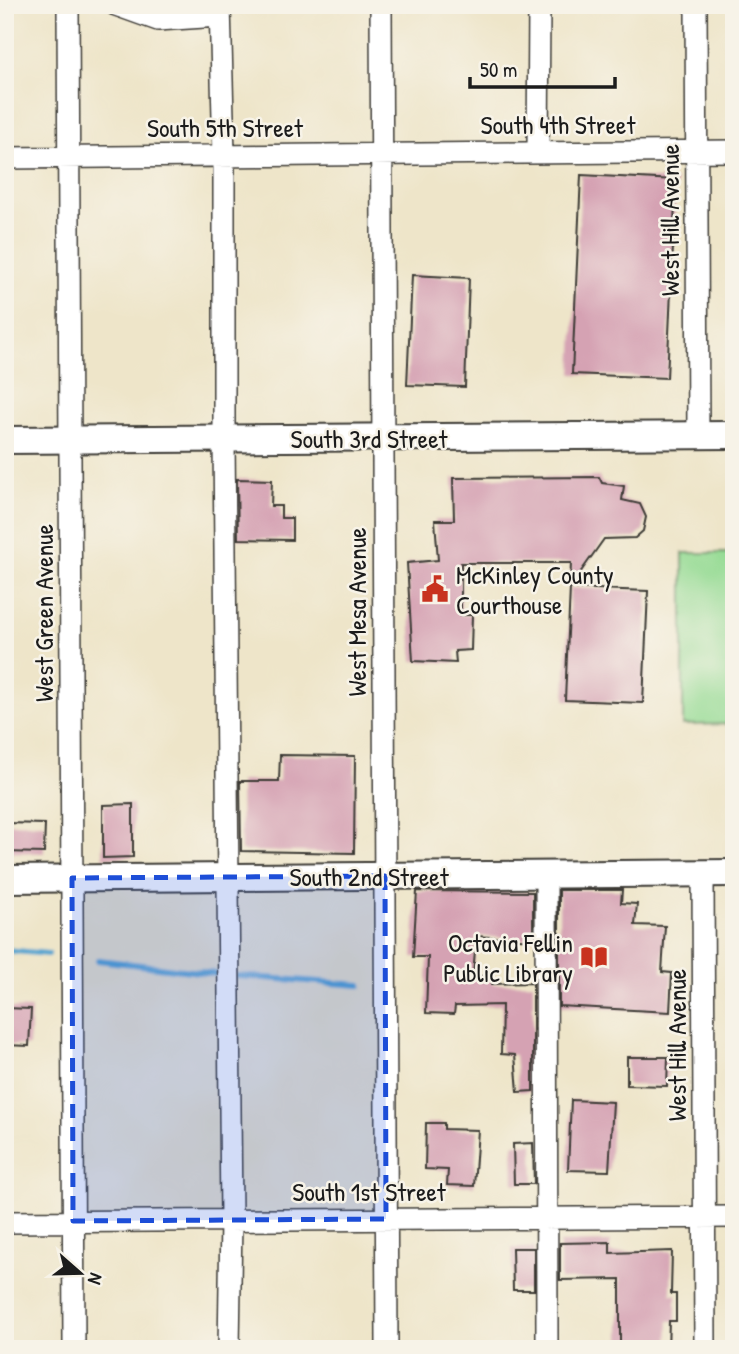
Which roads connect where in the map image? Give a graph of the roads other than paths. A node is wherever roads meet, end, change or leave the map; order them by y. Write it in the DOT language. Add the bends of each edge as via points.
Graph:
graph roads {
  1 [pos="68,5"];
  2 [pos="116,5"];
  3 [pos="381,5"];
  4 [pos="539,5"];
  5 [pos="696,5"];
  6 [pos="220,11"];
  7 [pos="696,151"];
  8 [pos="734,151"];
  9 [pos="538,152"];
  10 [pos="382,153"];
  11 [pos="224,155"];
  12 [pos="69,156"];
  13 [pos="5,158"];
  14 [pos="698,435"];
  15 [pos="734,435"];
  16 [pos="383,438"];
  17 [pos="224,439"];
  18 [pos="5,440"];
  19 [pos="70,440"];
  20 [pos="734,873"];
  21 [pos="703,874"];
  22 [pos="545,875"];
  23 [pos="385,876"];
  24 [pos="229,877"];
  25 [pos="72,878"];
  26 [pos="5,879"];
  27 [pos="704,1217"];
  28 [pos="734,1217"];
  29 [pos="547,1218"];
  30 [pos="386,1219"];
  31 [pos="230,1220"];
  32 [pos="73,1221"];
  33 [pos="5,1222"];
  34 [pos="74,1349"];
  35 [pos="229,1349"];
  36 [pos="387,1349"];
  37 [pos="547,1349"];
  38 [pos="705,1349"];
  1 -- 12 [label="street, West Green Avenue"];
  2 -- 6 [label="street" via="158,20"];
  3 -- 10 [label="street, West Mesa Avenue"];
  4 -- 9 [label="street"];
  5 -- 7 [label="street, West Hill Avenue"];
  6 -- 11 [label="street"];
  7 -- 8 [label="street, South 4th Street"];
  7 -- 9 [label="street, South 4th Street"];
  7 -- 14 [label="street, West Hill Avenue"];
  9 -- 10 [label="street, South 4th Street"];
  10 -- 11 [label="street, South 5th Street"];
  10 -- 16 [label="street, West Mesa Avenue"];
  11 -- 12 [label="street, South 5th Street"];
  11 -- 17 [label="street"];
  12 -- 13 [label="street"];
  12 -- 19 [label="street, West Green Avenue"];
  14 -- 15 [label="main road, South 3rd Street"];
  14 -- 16 [label="main road, South 3rd Street"];
  16 -- 17 [label="main road, South 3rd Street"];
  16 -- 23 [label="street, West Mesa Avenue"];
  17 -- 19 [label="main road, South 3rd Street"];
  17 -- 24 [label="street"];
  18 -- 19 [label="main road, South 3rd Street"];
  19 -- 25 [label="street, West Green Avenue"];
  20 -- 21 [label="main road, South 2nd Street"];
  21 -- 22 [label="main road, South 2nd Street"];
  21 -- 27 [label="street, West Hill Avenue"];
  22 -- 23 [label="main road, South 2nd Street"];
  22 -- 29 [label="street"];
  23 -- 24 [label="main road, South 2nd Street"];
  23 -- 30 [label="street, West Mesa Avenue"];
  24 -- 25 [label="main road, South 2nd Street"];
  24 -- 31 [label="street"];
  25 -- 26 [label="main road, South 2nd Street"];
  25 -- 32 [label="street, West Green Avenue"];
  27 -- 28 [label="street, South 1st Street"];
  27 -- 29 [label="street, South 1st Street"];
  27 -- 38 [label="street, West Hill Avenue"];
  29 -- 30 [label="street, South 1st Street"];
  29 -- 37 [label="street"];
  30 -- 31 [label="street, South 1st Street"];
  30 -- 36 [label="street, West Mesa Avenue"];
  31 -- 32 [label="street, South 1st Street"];
  31 -- 35 [label="street"];
  32 -- 33 [label="street, South 1st Street"];
  32 -- 34 [label="street, West Green Avenue"];
}
